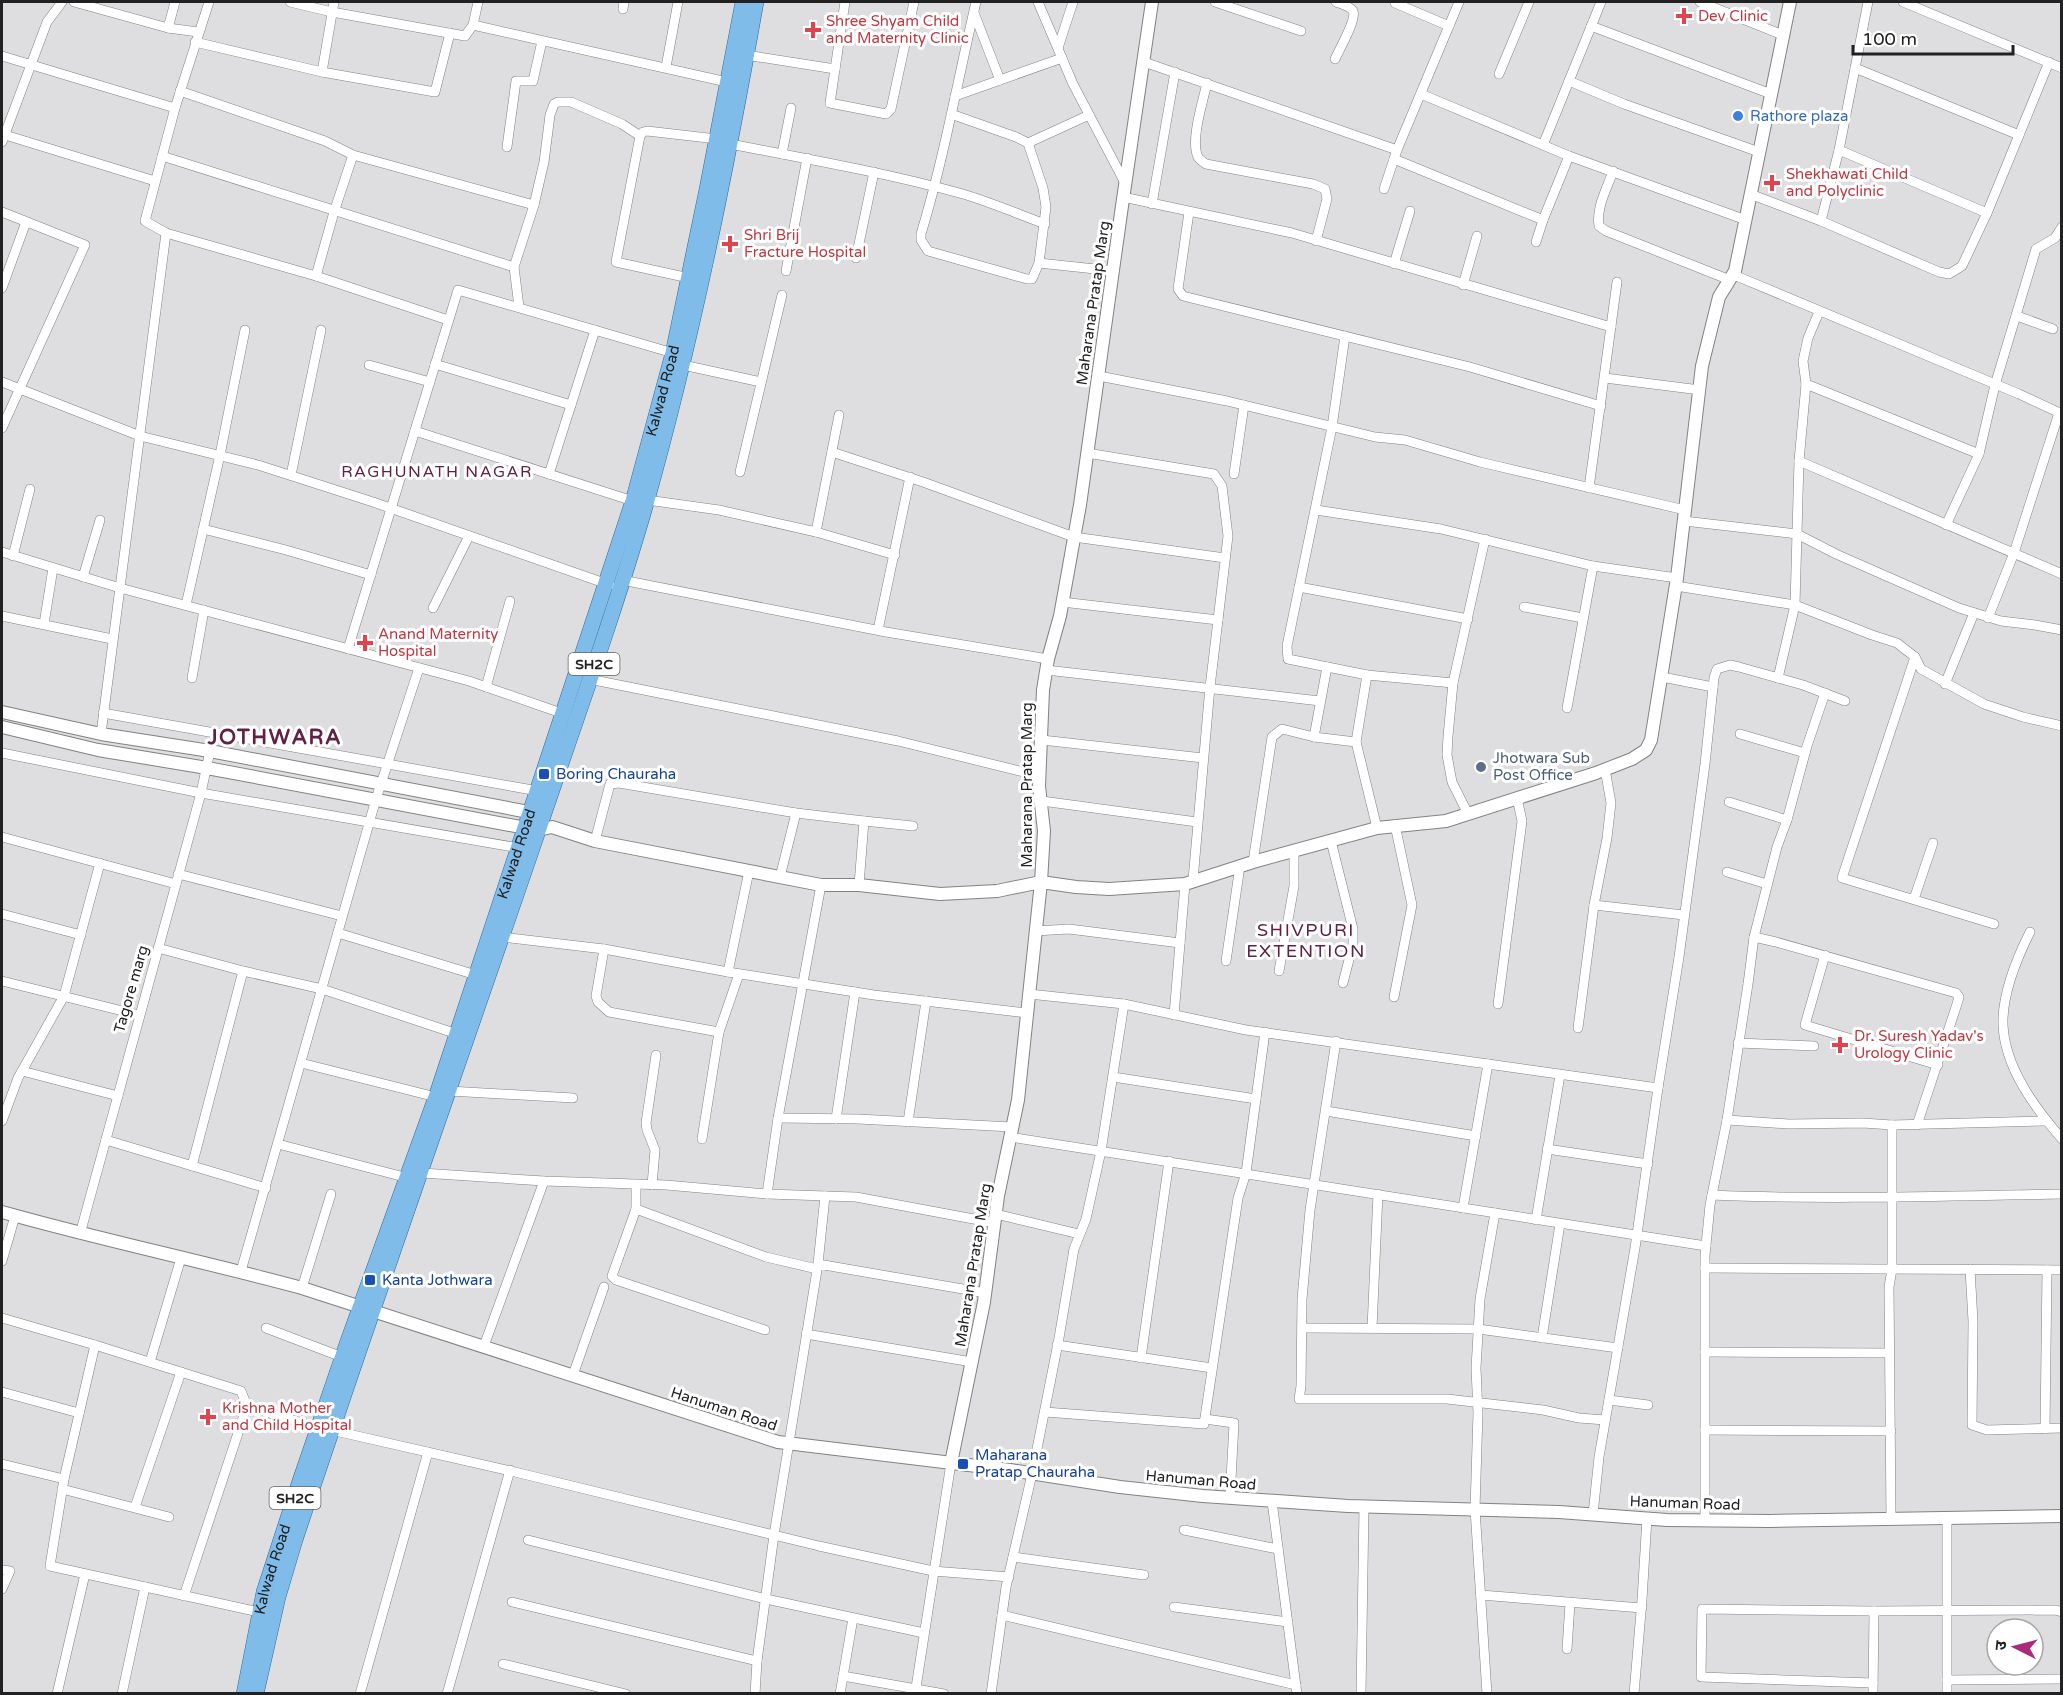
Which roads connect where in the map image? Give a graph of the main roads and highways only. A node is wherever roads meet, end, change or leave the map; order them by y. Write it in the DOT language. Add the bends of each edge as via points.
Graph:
graph roads {
  1 [pos="743,2"];
  2 [pos="756,2"];
  3 [pos="723,142"];
  4 [pos="678,359"];
  5 [pos="616,584"];
  6 [pos="538,822"];
  7 [pos="443,1094"];
  8 [pos="368,1308"];
  9 [pos="325,1429"];
  10 [pos="271,1594"];
  11 [pos="244,1694"];
  12 [pos="256,1694"];
  1 -- 3 [label="main road, Kalwad Road / SH2C" via="727,82"];
  2 -- 3 [label="main road, Kalwad Road / SH2C"];
  3 -- 4 [label="main road, Kalwad Road / SH2C"];
  3 -- 4 [label="main road, Kalwad Road / SH2C" via="689,278"];
  4 -- 5 [label="main road, Kalwad Road / SH2C"];
  5 -- 6 [label="main road, Kalwad Road / SH2C" via="589,679"];
  5 -- 6 [label="main road, Kalwad Road / SH2C" via="538,791"];
  6 -- 7 [label="main road, Kalwad Road / SH2C" via="502,937"];
  6 -- 7 [label="main road, Kalwad Road / SH2C" via="519,848 457,1034"];
  7 -- 8 [label="main road, Kalwad Road / SH2C"];
  8 -- 9 [label="main road, Kalwad Road / SH2C"];
  8 -- 9 [label="main road, Kalwad Road / SH2C" via="342,1358"];
  9 -- 10 [label="main road, Kalwad Road / SH2C" via="295,1540"];
  10 -- 11 [label="main road, Kalwad Road / SH2C" via="259,1612"];
  10 -- 12 [label="main road, Kalwad Road / SH2C"];
}
